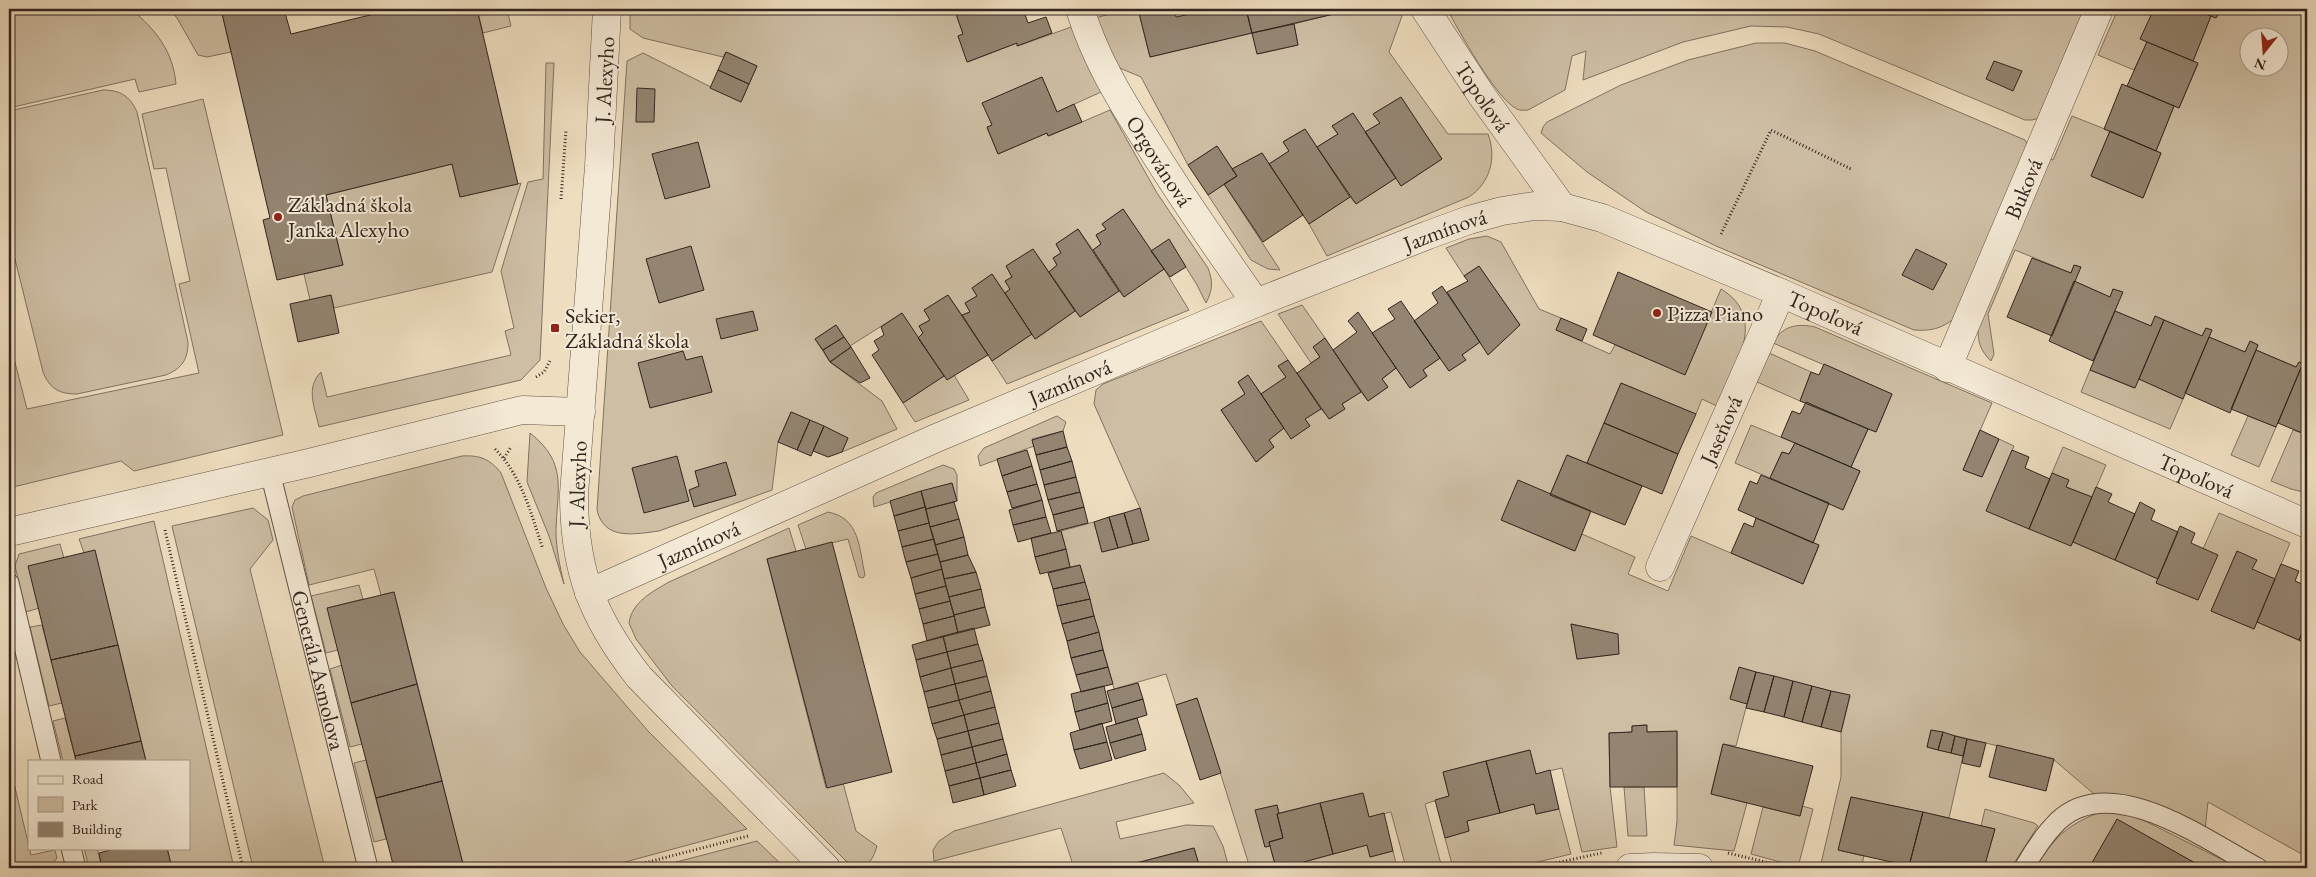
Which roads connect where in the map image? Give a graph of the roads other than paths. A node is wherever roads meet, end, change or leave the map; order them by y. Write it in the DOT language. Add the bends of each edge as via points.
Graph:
graph roads {
  1 [pos="607,9"];
  2 [pos="1080,9"];
  3 [pos="1425,9"];
  4 [pos="2100,9"];
  5 [pos="1562,207"];
  6 [pos="1781,293"];
  7 [pos="1256,303"];
  8 [pos="1947,368"];
  9 [pos="581,412"];
  10 [pos="270,472"];
  11 [pos="2307,524"];
  12 [pos="9,532"];
  13 [pos="1660,567"];
  14 [pos="9,583"];
  15 [pos="590,593"];
  16 [pos="51,760"];
  17 [pos="72,850"];
  18 [pos="76,868"];
  19 [pos="368,868"];
  20 [pos="826,868"];
  21 [pos="1630,868"];
  22 [pos="1699,868"];
  23 [pos="2024,868"];
  24 [pos="2258,868"];
  1 -- 9 [label="street, J. Alexyho"];
  2 -- 7 [label="street, Orgovánová" via="1104,69 1124,106"];
  3 -- 5 [label="street, Topoľová" via="1482,96"];
  4 -- 8 [label="street, Buková"];
  5 -- 6 [label="street, Topoľová" via="1602,218"];
  5 -- 7 [label="street, Jazmínová" via="1534,206 1469,220"];
  6 -- 8 [label="street, Topoľová"];
  6 -- 13 [label="street, Jaseňová"];
  7 -- 15 [label="street, Jazmínová" via="934,440"];
  8 -- 11 [label="street, Topoľová"];
  9 -- 10 [label="street" via="522,410"];
  9 -- 15 [label="street, J. Alexyho" via="574,494 575,537"];
  10 -- 12 [label="street"];
  10 -- 19 [label="lane, Generála Asmolova"];
  14 -- 16 [label="lane"];
  15 -- 20 [label="street, J. Alexyho" via="616,648 639,676"];
  17 -- 18 [label="lane"];
  21 -- 22 [label="street"];
  23 -- 24 [label="lane" via="2058,821 2074,810 2106,803 2133,806 2159,816"];
}
